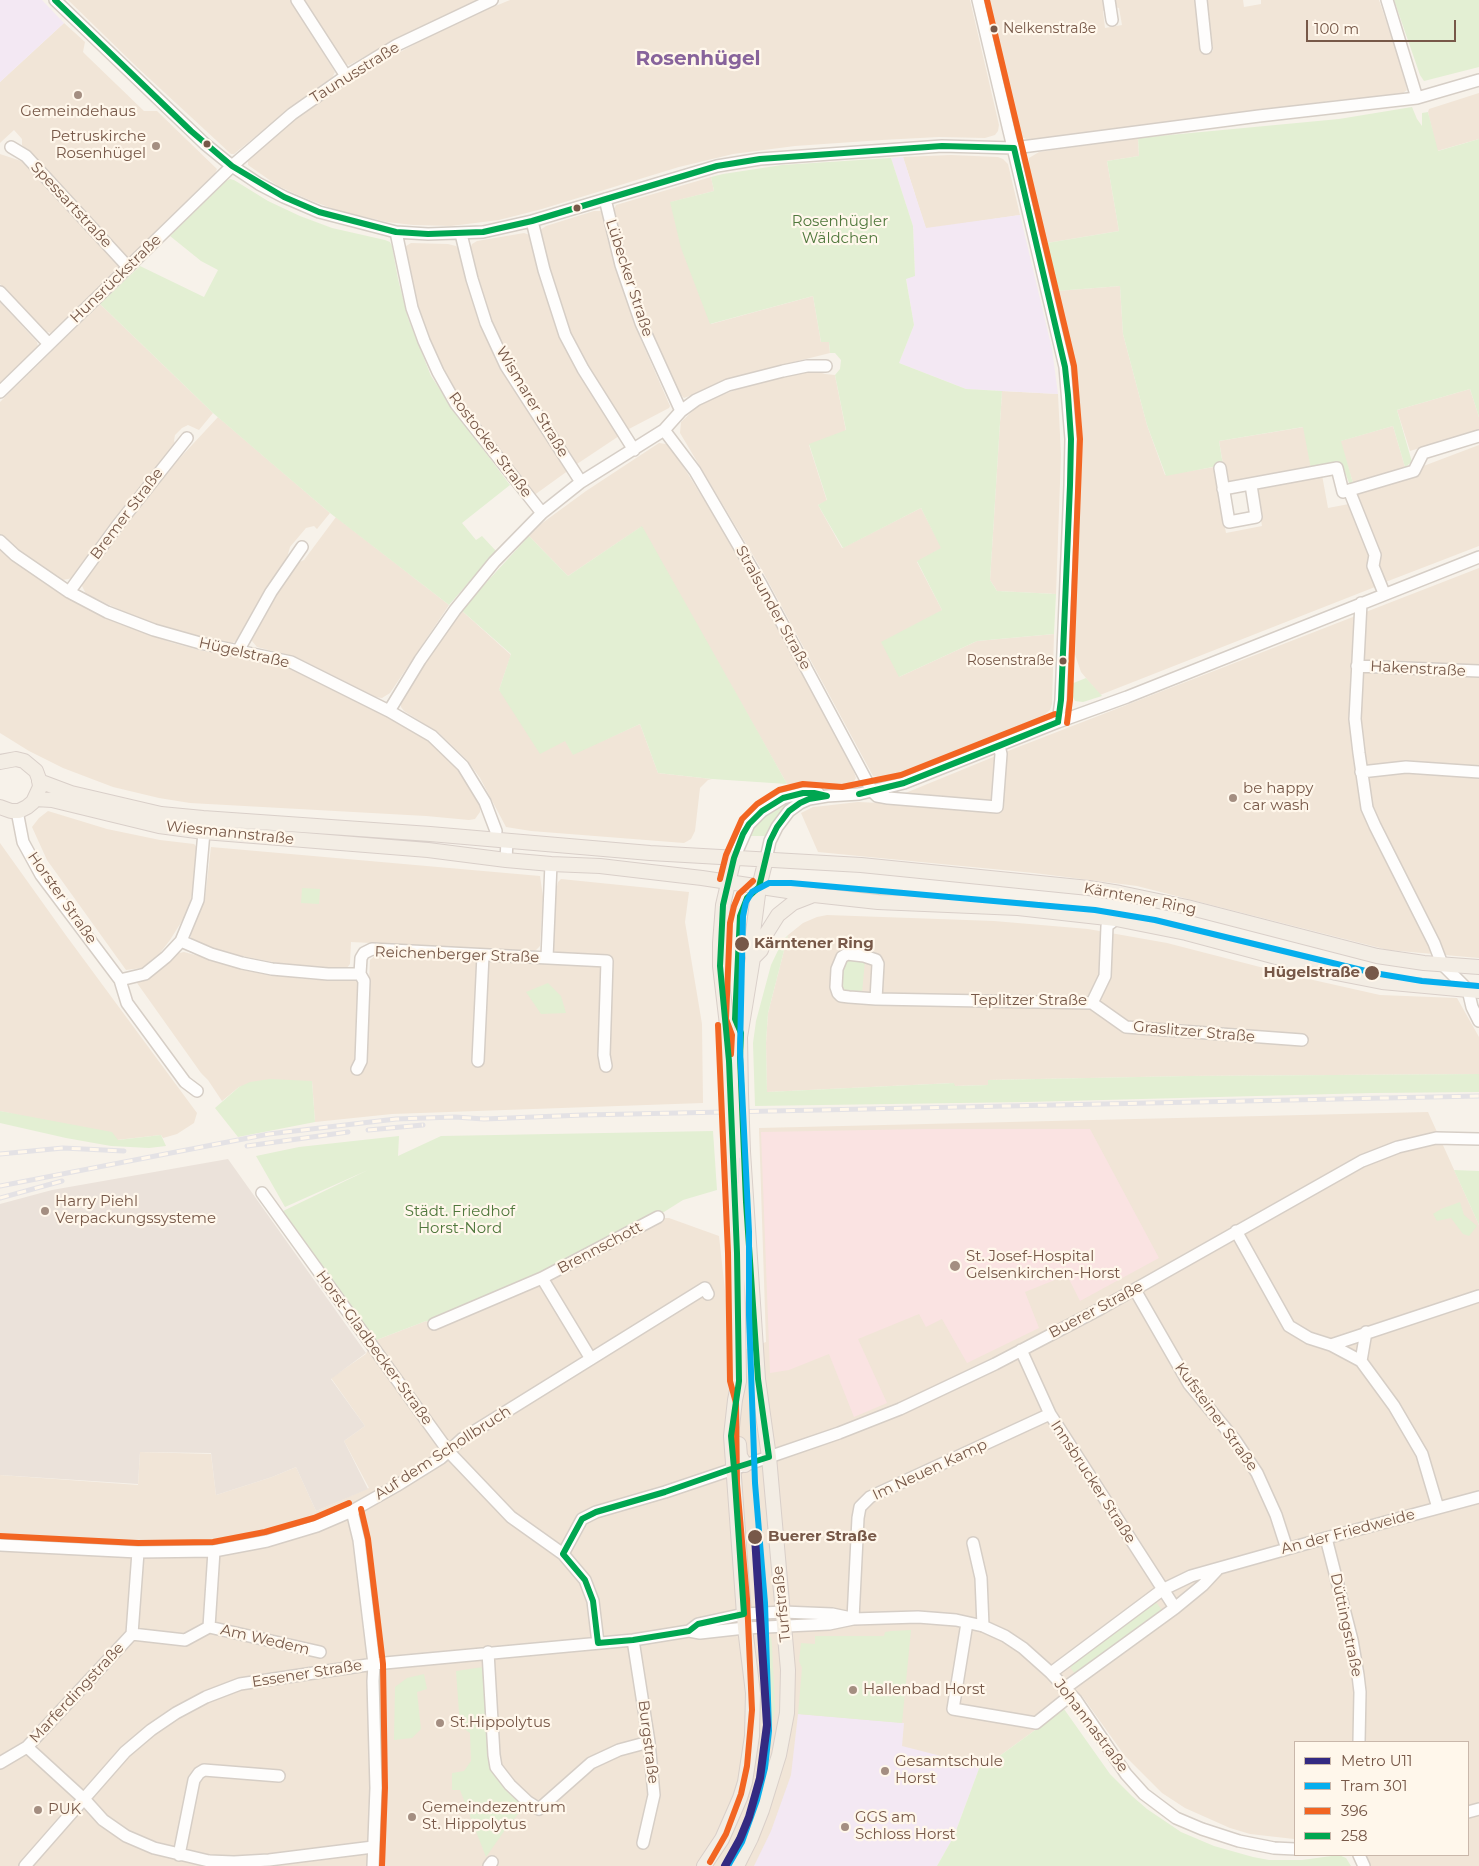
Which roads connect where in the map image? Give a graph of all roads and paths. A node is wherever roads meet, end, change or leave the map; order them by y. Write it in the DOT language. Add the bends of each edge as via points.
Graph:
graph roads {
  1 [pos="55,0"];
  2 [pos="297,0"];
  3 [pos="492,0"];
  4 [pos="978,0"];
  5 [pos="1109,0"];
  6 [pos="1201,0"];
  7 [pos="1386,0"];
  8 [pos="1112,20"];
  9 [pos="1206,48"];
  10 [pos="346,76"];
  11 [pos="1479,80"];
  12 [pos="1417,98"];
  13 [pos="11,147"];
  14 [pos="1014,148"];
  15 [pos="232,166"];
  16 [pos="604,199"];
  17 [pos="532,221"];
  18 [pos="396,232"];
  19 [pos="461,234"];
  20 [pos="128,267"];
  21 [pos="0,292"];
  22 [pos="49,344"];
  23 [pos="826,366"];
  24 [pos="0,392"];
  25 [pos="681,411"];
  26 [pos="664,430"];
  27 [pos="1479,436"];
  28 [pos="187,438"];
  29 [pos="634,450"];
  30 [pos="1220,468"];
  31 [pos="582,482"];
  32 [pos="1252,485"];
  33 [pos="1223,489"];
  34 [pos="1349,490"];
  35 [pos="542,514"];
  36 [pos="0,541"];
  37 [pos="302,547"];
  38 [pos="1479,557"];
  39 [pos="69,592"];
  40 [pos="1384,593"];
  41 [pos="1361,603"];
  42 [pos="238,651"];
  43 [pos="1357,666"];
  44 [pos="1479,671"];
  45 [pos="389,711"];
  46 [pos="1058,722"];
  47 [pos="999,746"];
  48 [pos="0,762"];
  49 [pos="1361,772"];
  50 [pos="1479,772"];
  51 [pos="39,781"];
  52 [pos="872,791"];
  53 [pos="827,796"];
  54 [pos="35,799"];
  55 [pos="0,807"];
  56 [pos="17,811"];
  57 [pos="204,832"];
  58 [pos="430,834"];
  59 [pos="501,841"];
  60 [pos="428,850"];
  61 [pos="734,858"];
  62 [pos="766,859"];
  63 [pos="506,860"];
  64 [pos="551,864"];
  65 [pos="728,881"];
  66 [pos="759,887"];
  67 [pos="814,895"];
  68 [pos="1116,919"];
  69 [pos="181,941"];
  70 [pos="483,955"];
  71 [pos="547,958"];
  72 [pos="753,958"];
  73 [pos="1442,964"];
  74 [pos="1479,967"];
  75 [pos="360,974"];
  76 [pos="120,980"];
  77 [pos="1473,991"];
  78 [pos="876,999"];
  79 [pos="1092,1004"];
  80 [pos="1479,1021"];
  81 [pos="1302,1040"];
  82 [pos="478,1062"];
  83 [pos="606,1066"];
  84 [pos="356,1069"];
  85 [pos="197,1090"];
  86 [pos="736,1094"];
  87 [pos="1479,1139"];
  88 [pos="262,1194"];
  89 [pos="658,1217"];
  90 [pos="1236,1231"];
  91 [pos="743,1252"];
  92 [pos="542,1278"];
  93 [pos="1135,1290"];
  94 [pos="708,1294"];
  95 [pos="1479,1296"];
  96 [pos="434,1324"];
  97 [pos="1366,1332"];
  98 [pos="1331,1345"];
  99 [pos="1021,1350"];
  100 [pos="591,1359"];
  101 [pos="1361,1361"];
  102 [pos="1050,1414"];
  103 [pos="450,1452"];
  104 [pos="769,1457"];
  105 [pos="740,1467"];
  106 [pos="1479,1497"];
  107 [pos="1438,1508"];
  108 [pos="352,1511"];
  109 [pos="1326,1538"];
  110 [pos="973,1543"];
  111 [pos="0,1546"];
  112 [pos="1287,1549"];
  113 [pos="214,1551"];
  114 [pos="138,1552"];
  115 [pos="563,1554"];
  116 [pos="1218,1569"];
  117 [pos="1162,1590"];
  118 [pos="1175,1608"];
  119 [pos="783,1612"];
  120 [pos="853,1619"];
  121 [pos="745,1621"];
  122 [pos="967,1623"];
  123 [pos="784,1626"];
  124 [pos="983,1626"];
  125 [pos="209,1627"];
  126 [pos="132,1634"];
  127 [pos="633,1640"];
  128 [pos="598,1642"];
  129 [pos="320,1652"];
  130 [pos="488,1652"];
  131 [pos="374,1664"];
  132 [pos="1051,1673"];
  133 [pos="1068,1692"];
  134 [pos="1359,1741"];
  135 [pos="649,1742"];
  136 [pos="27,1747"];
  137 [pos="0,1763"];
  138 [pos="279,1776"];
  139 [pos="84,1800"];
  140 [pos="643,1843"];
  141 [pos="373,1847"];
  142 [pos="1294,1849"];
  143 [pos="179,1855"];
  144 [pos="25,1866"];
  145 [pos="373,1866"];
  146 [pos="704,1866"];
  147 [pos="737,1866"];
  1 -- 15 [label="street" via="191,131"];
  2 -- 10 [label="street"];
  3 -- 10 [label="street, Taunusstraße" via="397,45"];
  4 -- 14 [label="street"];
  5 -- 8 [label="street"];
  6 -- 9 [label="street"];
  7 -- 12 [label="street"];
  10 -- 15 [label="street, Taunusstraße" via="292,114"];
  11 -- 12 [label="street"];
  12 -- 14 [label="street"];
  13 -- 20 [label="street, Spessartstraße" via="26,156"];
  14 -- 16 [label="street" via="933,147 760,159 717,166"];
  14 -- 46 [label="street" via="1065,367 1068,395 1070,485"];
  15 -- 18 [label="street" via="284,197 319,212"];
  15 -- 20 [label="street, Hunsrückstraße"];
  16 -- 17 [label="street"];
  16 -- 25 [label="street, Lübecker Straße" via="641,323"];
  17 -- 19 [label="street"];
  17 -- 29 [label="street" via="565,335"];
  18 -- 19 [label="street"];
  18 -- 35 [label="street, Rostocker Straße" via="412,308 438,372 456,404"];
  19 -- 31 [label="street, Wismarer Straße" via="486,323 506,366"];
  20 -- 22 [label="street, Hunsrückstraße"];
  21 -- 22 [label="street"];
  22 -- 24 [label="street, Hunsrückstraße"];
  23 -- 25 [label="street" via="807,366 728,385"];
  25 -- 26 [label="street"];
  26 -- 29 [label="street"];
  26 -- 52 [label="street, Stralsunder Straße" via="695,471 761,584"];
  27 -- 34 [label="street" via="1423,453 1414,471"];
  28 -- 39 [label="street, Bremer Straße"];
  29 -- 31 [label="street"];
  30 -- 33 [label="street"];
  31 -- 35 [label="street"];
  32 -- 33 [label="street"];
  32 -- 33 [label="street" via="1256,517 1229,522"];
  32 -- 34 [label="street" via="1337,468 1343,492"];
  34 -- 40 [label="street" via="1375,555 1373,566"];
  35 -- 45 [label="street" via="494,562 455,610"];
  36 -- 39 [label="street, Hügelstraße"];
  37 -- 42 [label="street" via="271,592"];
  38 -- 40 [label="street"];
  39 -- 42 [label="street, Hügelstraße" via="107,612 154,630"];
  40 -- 41 [label="street"];
  41 -- 43 [label="street"];
  41 -- 46 [label="street"];
  42 -- 45 [label="street, Hügelstraße" via="291,662"];
  43 -- 44 [label="street, Hakenstraße"];
  43 -- 49 [label="street" via="1356,719"];
  45 -- 59 [label="street, Hügelstraße" via="432,736 463,766 486,802"];
  46 -- 47 [label="street"];
  47 -- 52 [label="street"];
  47 -- 52 [label="street" via="997,807 888,798 877,796"];
  48 -- 51 [label="main road" via="16,758 24,761 36,771"];
  49 -- 50 [label="street" via="1406,767"];
  49 -- 73 [label="street" via="1367,808"];
  51 -- 54 [label="main road"];
  51 -- 58 [label="main road, Wiesmannstraße" via="81,795 161,814"];
  52 -- 53 [label="street"];
  53 -- 61 [label="street" via="804,793 768,806 749,824"];
  53 -- 62 [label="street" via="809,799 789,811 770,840"];
  54 -- 56 [label="main road" via="27,808"];
  54 -- 57 [label="main road, Wiesmannstraße" via="52,800 159,826"];
  55 -- 56 [label="main road"];
  56 -- 76 [label="street, Horster Straße" via="23,842 41,874"];
  57 -- 60 [label="main road, Wiesmannstraße"];
  57 -- 69 [label="street" via="198,900"];
  58 -- 59 [label="main road, Kärntener Ring"];
  59 -- 61 [label="main road, Kärntener Ring"];
  59 -- 63 [label="street"];
  60 -- 63 [label="main road, Kärntener Ring"];
  61 -- 62 [label="main road, Kärntener Ring"];
  61 -- 65 [label="main road"];
  62 -- 66 [label="main road"];
  62 -- 73 [label="main road, Kärntener Ring" via="1089,888 1187,907 1377,956"];
  63 -- 64 [label="main road, Kärntener Ring"];
  64 -- 65 [label="main road, Kärntener Ring" via="600,866"];
  64 -- 71 [label="street, Reichenberger Straße"];
  65 -- 66 [label="main road, Kärntener Ring"];
  65 -- 86 [label="main road, Turfstraße" via="722,917 720,966"];
  66 -- 67 [label="main road, Kärntener Ring"];
  66 -- 72 [label="main road, Turfstraße" via="751,948"];
  67 -- 68 [label="main road, Kärntener Ring" via="878,902 1018,908"];
  67 -- 72 [label="main road" via="793,903 778,915 771,924 762,950"];
  68 -- 77 [label="main road, Kärntener Ring" via="1186,933 1336,973 1382,982"];
  68 -- 79 [label="street, Teplitzer Straße" via="1108,926 1105,976"];
  69 -- 75 [label="street, Reichenberger Straße" via="212,954 272,969"];
  69 -- 76 [label="street" via="145,974"];
  70 -- 71 [label="street, Reichenberger Straße"];
  70 -- 75 [label="street, Reichenberger Straße" via="372,949 361,958"];
  70 -- 82 [label="street"];
  71 -- 83 [label="street, Reichenberger Straße" via="607,961"];
  72 -- 86 [label="main road, Turfstraße" via="740,1037"];
  73 -- 74 [label="main road, Kärntener Ring"];
  73 -- 77 [label="street"];
  75 -- 84 [label="street" via="364,981 361,1061"];
  76 -- 85 [label="street" via="127,1003 185,1082"];
  77 -- 80 [label="street" via="1472,1007"];
  78 -- 78 [label="street, Teplitzer Straße" via="876,960 847,954 842,957 837,969 838,993"];
  78 -- 79 [label="street, Teplitzer Straße"];
  79 -- 81 [label="street, Graslitzer Straße" via="1126,1027"];
  86 -- 91 [label="main road, Turfstraße, bridge"];
  87 -- 90 [label="street, Buerer Straße" via="1436,1138 1389,1150 1362,1161"];
  88 -- 103 [label="street, Horst-Gladbecker-Straße"];
  89 -- 92 [label="street, Brennschott"];
  90 -- 93 [label="street, Buerer Straße"];
  90 -- 98 [label="street" via="1289,1326 1309,1338"];
  91 -- 104 [label="main road, Turfstraße"];
  91 -- 105 [label="main road, Turfstraße" via="739,1380 731,1436"];
  92 -- 96 [label="street, Brennschott"];
  92 -- 100 [label="street, Brennschott"];
  93 -- 99 [label="street, Buerer Straße"];
  93 -- 112 [label="street, Kufsteiner Straße" via="1189,1384 1235,1440 1257,1473"];
  94 -- 100 [label="street, Auf dem Schollbruch" via="705,1288"];
  95 -- 97 [label="street"];
  97 -- 98 [label="street"];
  97 -- 101 [label="street"];
  98 -- 101 [label="street"];
  99 -- 102 [label="street, Innsbrucker Straße"];
  99 -- 104 [label="street, Buerer Straße" via="900,1409"];
  100 -- 103 [label="street, Auf dem Schollbruch" via="462,1439"];
  101 -- 107 [label="street" via="1394,1406 1422,1454"];
  102 -- 117 [label="street, Innsbrucker Straße"];
  102 -- 120 [label="street, Im Neuen Kamp" via="870,1497 860,1507"];
  103 -- 108 [label="street, Auf dem Schollbruch"];
  103 -- 115 [label="street, Horst-Gladbecker-Straße" via="511,1517"];
  104 -- 105 [label="street, Buerer Straße"];
  104 -- 119 [label="main road, Turfstraße"];
  105 -- 115 [label="street, Buerer Straße" via="596,1512 582,1519"];
  105 -- 121 [label="main road, Turfstraße"];
  106 -- 107 [label="street, An der Friedweide"];
  107 -- 109 [label="street, An der Friedweide"];
  108 -- 113 [label="street, Auf dem Schollbruch" via="267,1541"];
  108 -- 131 [label="street" via="359,1540"];
  109 -- 112 [label="street, An der Friedweide"];
  109 -- 134 [label="street, Düttingstraße" via="1358,1675"];
  110 -- 124 [label="street" via="981,1578"];
  111 -- 114 [label="street, Auf dem Schollbruch"];
  112 -- 116 [label="street, An der Friedweide"];
  113 -- 114 [label="street, Auf dem Schollbruch"];
  113 -- 125 [label="street, Am Wedem"];
  114 -- 126 [label="street, Marferdingstraße"];
  115 -- 128 [label="street" via="585,1580 593,1601"];
  116 -- 117 [label="street, An der Friedweide" via="1191,1576"];
  116 -- 118 [label="street, An der Friedweide"];
  117 -- 118 [label="street, Innsbrucker Straße"];
  117 -- 132 [label="street, An der Friedweide"];
  118 -- 133 [label="street, An der Friedweide"];
  119 -- 120 [label="street, Johannastraße" via="832,1614"];
  119 -- 121 [label="street, Johannastraße"];
  119 -- 123 [label="main road, Turfstraße"];
  120 -- 122 [label="street, Johannastraße" via="918,1617"];
  120 -- 123 [label="street, Johannastraße" via="829,1624"];
  121 -- 123 [label="street, Johannastraße"];
  121 -- 127 [label="street, Essener Straße" via="700,1634 689,1631"];
  121 -- 146 [label="main road, Turfstraße" via="753,1693 750,1756 734,1813"];
  122 -- 124 [label="street, Johannastraße"];
  122 -- 133 [label="street, An der Friedweide" via="952,1710 1036,1723"];
  123 -- 147 [label="main road, Turfstraße" via="788,1670 785,1726 762,1810"];
  124 -- 132 [label="street, Johannastraße" via="1023,1648"];
  125 -- 126 [label="street, Am Wedem" via="185,1640"];
  125 -- 129 [label="street, Am Wedem"];
  126 -- 136 [label="street, Marferdingstraße"];
  127 -- 128 [label="street, Essener Straße"];
  127 -- 135 [label="street, Burgstraße"];
  128 -- 130 [label="street, Essener Straße"];
  130 -- 131 [label="street, Essener Straße"];
  130 -- 135 [label="street" via="496,1767 510,1785 539,1809 592,1763 619,1750"];
  131 -- 139 [label="street, Essener Straße" via="240,1684 206,1697 176,1713 138,1741"];
  131 -- 141 [label="street" via="376,1788"];
  132 -- 133 [label="street, Johannastraße"];
  133 -- 142 [label="street, Johannastraße" via="1126,1774 1158,1806 1176,1818 1230,1838"];
  135 -- 140 [label="street, Burgstraße" via="654,1795"];
  136 -- 137 [label="street, Marferdingstraße"];
  136 -- 139 [label="street, Marferdingstraße"];
  138 -- 143 [label="street" via="204,1770 199,1773 194,1780"];
  139 -- 143 [label="street, Marferdingstraße" via="126,1836"];
  139 -- 144 [label="street, Essener Straße"];
  141 -- 143 [label="street, Marferdingstraße" via="234,1862"];
  141 -- 145 [label="street"];
}
